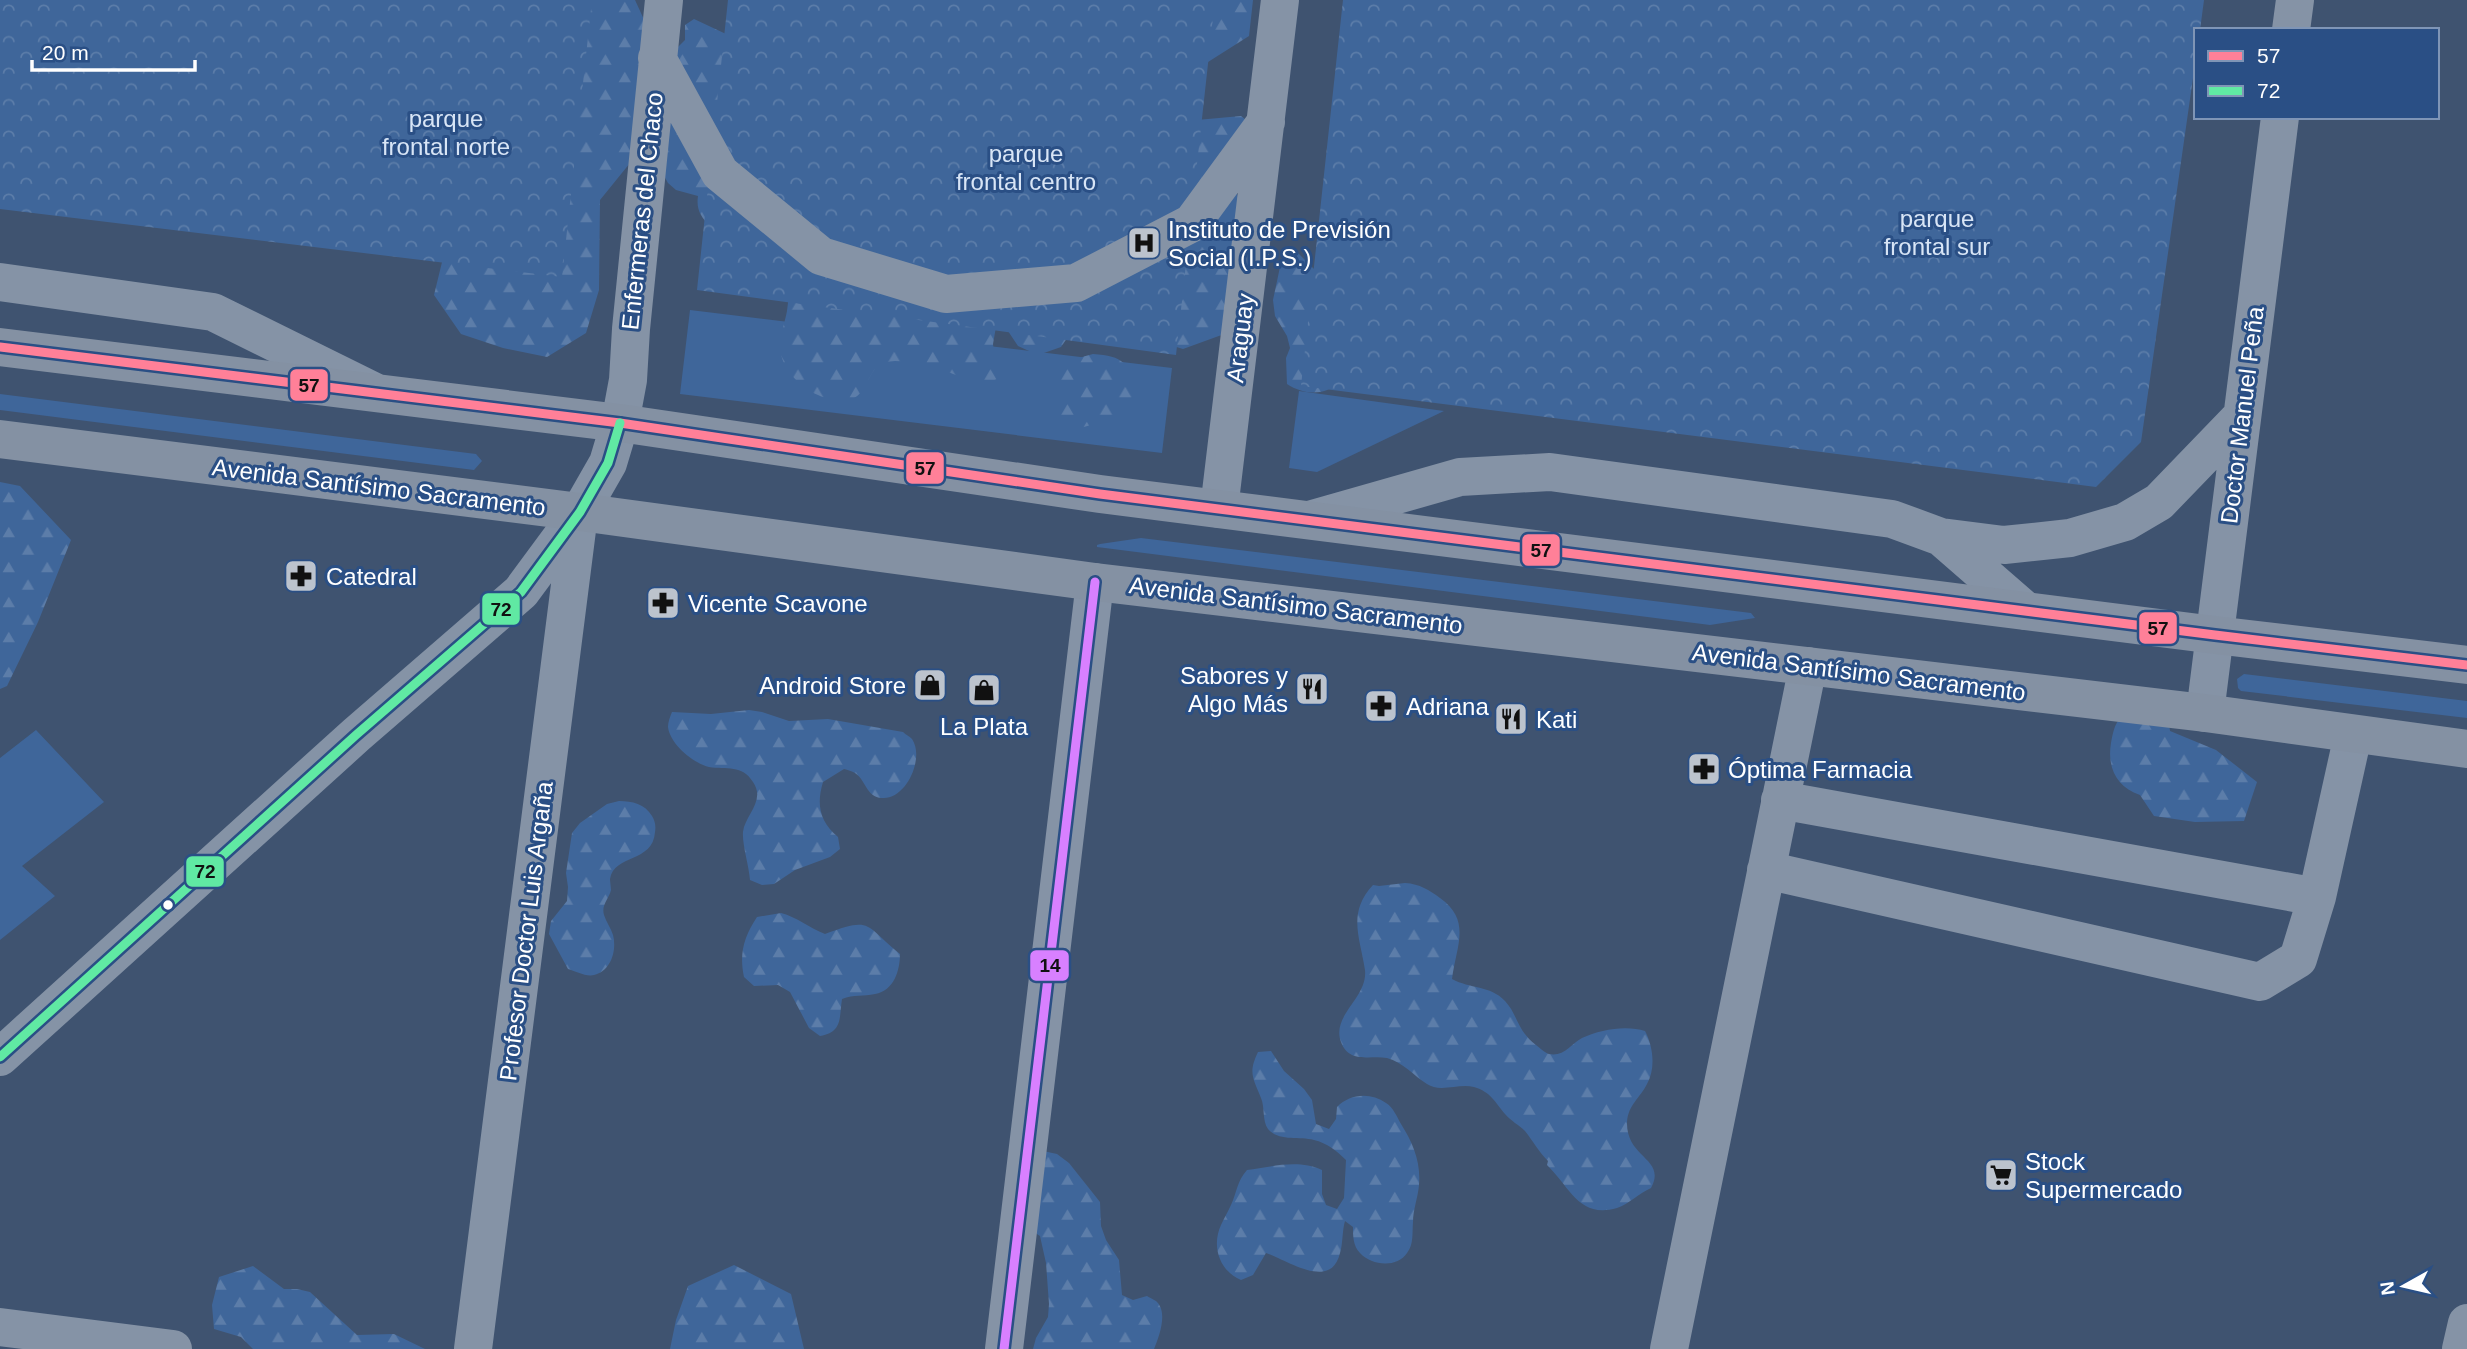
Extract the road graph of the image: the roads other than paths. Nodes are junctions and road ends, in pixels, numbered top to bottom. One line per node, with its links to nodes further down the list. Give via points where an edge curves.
1 (664, 0): 5 (street, Enfermeras del Chaco)
2 (1280, 0): 7 (street, Araguay)
3 (2295, 0): 4 (street)
4 (2291, 28)
5 (657, 58): 7 (street, via 720,173 821,256 946,294 1076,283 1192,223); 12 (street, Enfermeras del Chaco, via 628,380)
6 (2280, 119): 11 (street, Doctor Manuel Peña)
7 (1266, 122): 14 (street, Araguay)
8 (0, 282): 10 (street, via 213,312)
9 (0, 347): 10 (main road)
10 (378, 393): 12 (main road)
11 (2242, 416): 17 (street, via 2160,502 2125,522 2070,538 2017,543); 20 (street, Doctor Manuel Peña)
12 (620, 422): 14 (main road); 15 (street, Enfermeras del Chaco, via 608,463)
13 (0, 439): 15 (main road, Avenida Santísimo Sacramento)
14 (1219, 509): 16 (main road)
15 (580, 512): 18 (main road, Avenida Santísimo Sacramento); 29 (street, Enfermeras del Chaco, via 521,592); 33 (street, Profesor Doctor Luis Argaña)
16 (1309, 520): 17 (street, via 1460,477 1550,472 1892,519); 19 (main road)
17 (1941, 537): 19 (street)
18 (1096, 582): 22 (main road, Avenida Santísimo Sacramento); 34 (street)
19 (2026, 611): 20 (main road)
20 (2215, 635): 21 (main road); 23 (street, Doctor Manuel Peña)
21 (2467, 665)
22 (1808, 666): 23 (main road, Avenida Santísimo Sacramento); 26 (street)
23 (2205, 713): 24 (main road, Avenida Santísimo Sacramento)
24 (2353, 735): 25 (main road, Avenida Santísimo Sacramento); 28 (street)
25 (2467, 749)
26 (1780, 800): 27 (street); 28 (street)
27 (1766, 870): 28 (street, via 2260,982 2298,959); 35 (street)
28 (2317, 897)
29 (0, 1057)
30 (2467, 1323): 36 (street)
31 (0, 1327): 32 (street)
32 (173, 1349)
33 (472, 1349)
34 (1004, 1349)
35 (1669, 1349)
36 (2462, 1349)

